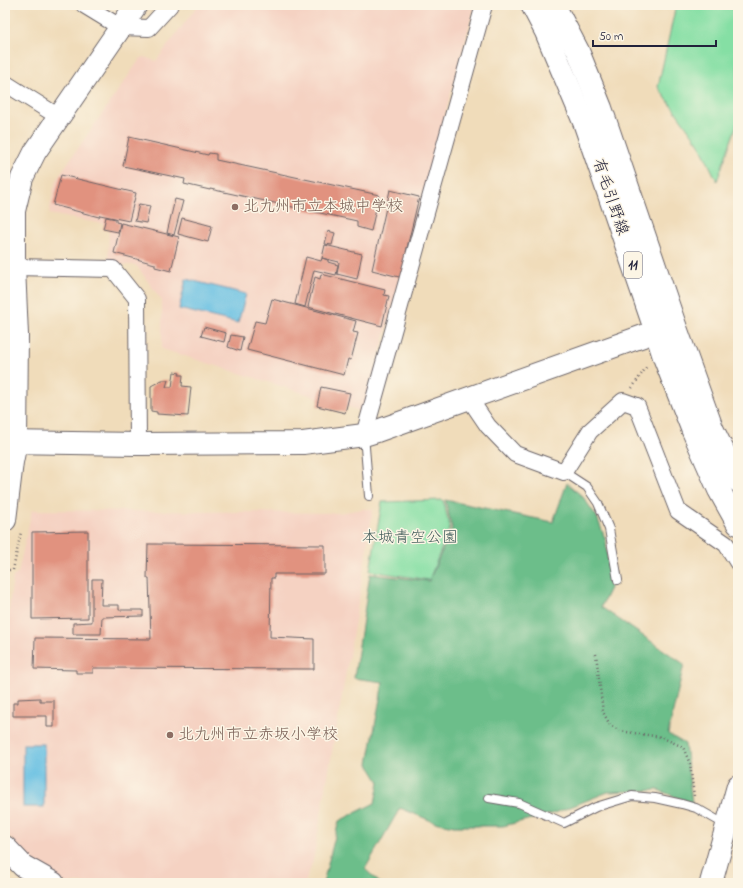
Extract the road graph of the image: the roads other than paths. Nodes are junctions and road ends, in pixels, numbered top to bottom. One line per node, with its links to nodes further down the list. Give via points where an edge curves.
1 (84, 5): 7 (street)
2 (136, 5): 7 (main road)
3 (170, 5): 7 (street, via 149,28)
4 (484, 5): 15 (street)
5 (532, 5): 12 (main road, 有毛引野線 / 11, via 584,122)
6 (554, 5): 12 (main road, 有毛引野線 / 11, via 578,51 601,108)
7 (120, 27): 9 (main road)
8 (5, 83): 9 (street)
9 (59, 117): 10 (main road, via 35,152)
10 (10, 211): 11 (main road)
11 (14, 267): 13 (main road); 17 (street, via 112,269 137,299)
12 (666, 328): 14 (main road); 19 (main road, 有毛引野線 / 11); 21 (main road, 有毛引野線 / 11, via 664,357 719,490)
13 (11, 335): 16 (main road)
14 (469, 398): 15 (main road); 18 (street, via 488,426 515,454)
15 (364, 435): 17 (main road, via 303,443); 20 (lane)
16 (11, 442): 17 (main road); 22 (main road)
17 (138, 444)
18 (564, 472): 23 (street, via 590,431 623,401 637,406 678,511 726,544); 24 (lane, via 587,487 598,503 609,529)
19 (738, 481)
20 (369, 496)
21 (738, 524)
22 (13, 525)
23 (738, 562)
24 (618, 580)
25 (738, 786): 27 (main road)
26 (488, 798): 27 (lane, via 519,803 564,823 596,807 632,796 682,804)
27 (732, 823): 30 (main road)
28 (5, 848): 29 (main road, via 23,866)
29 (53, 883)
30 (711, 883)

